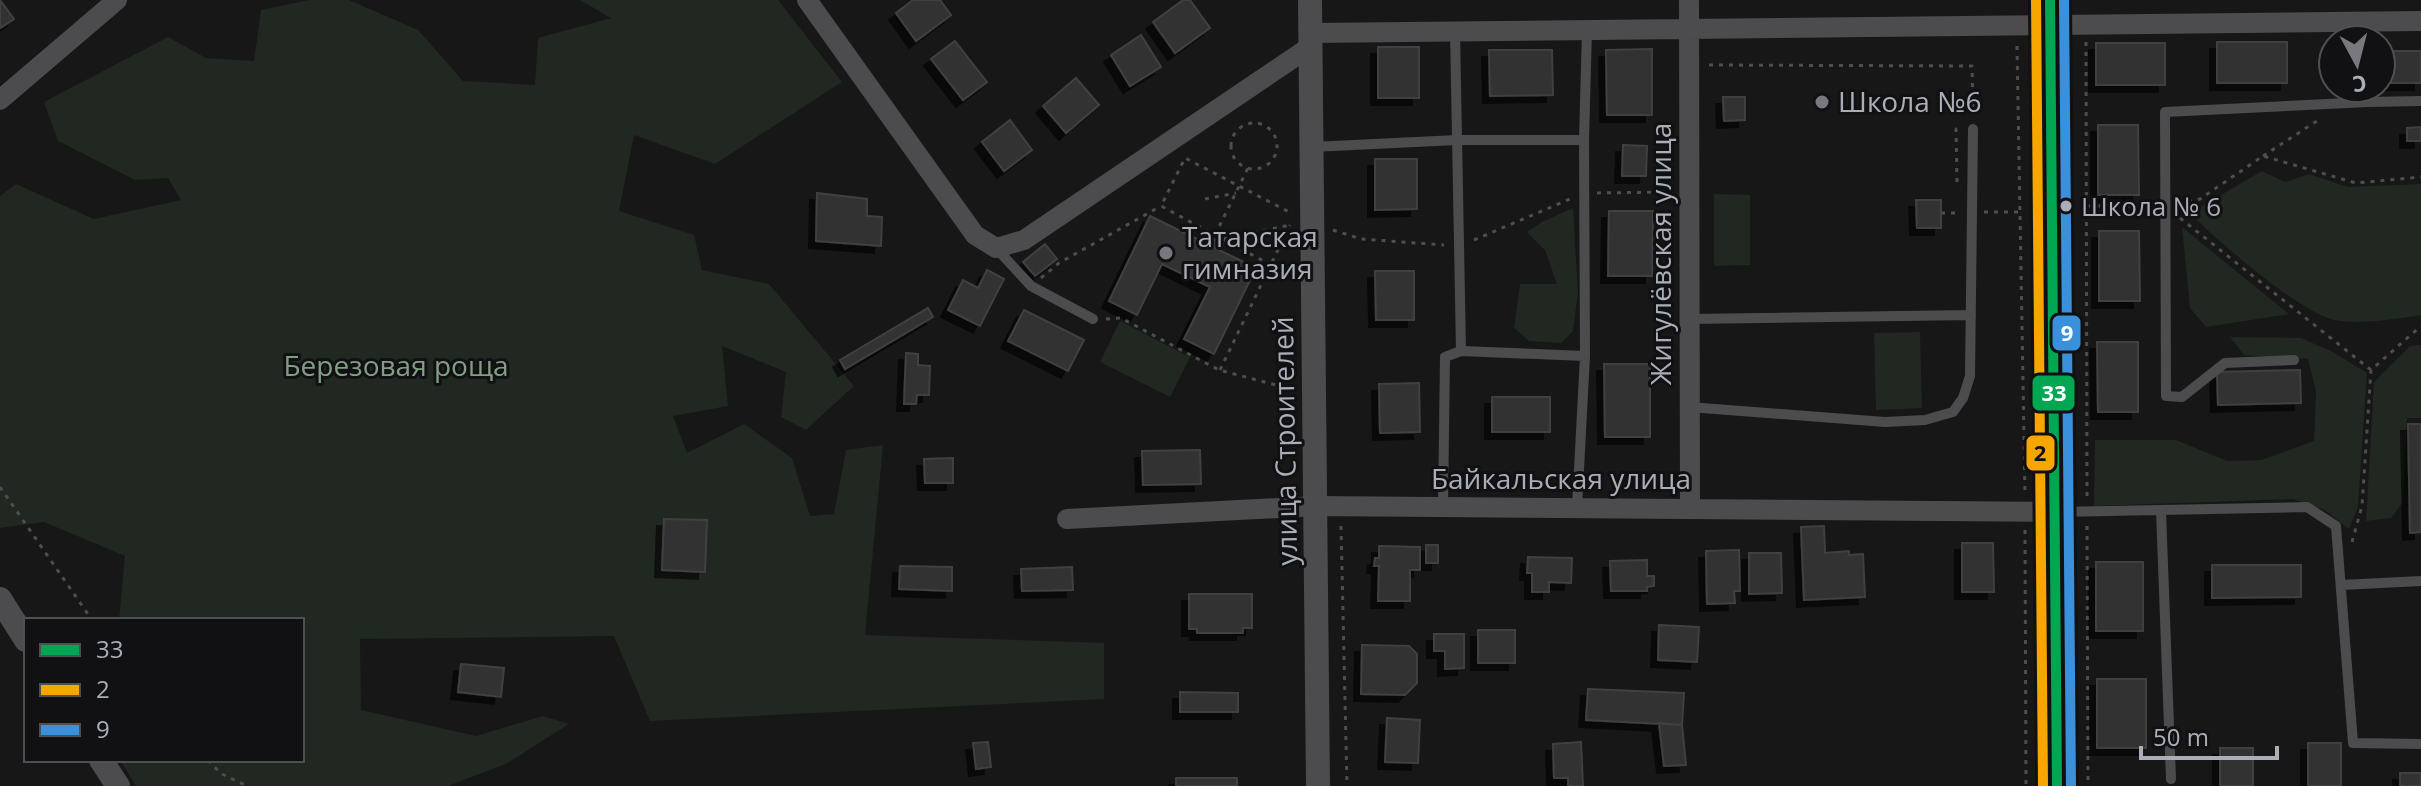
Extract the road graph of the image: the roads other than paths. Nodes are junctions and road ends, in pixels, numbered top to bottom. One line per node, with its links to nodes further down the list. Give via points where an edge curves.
1 (117, 0): 13 (street)
2 (807, 0): 21 (street, via 975,235)
3 (1310, 0): 12 (street, улица Строителей)
4 (1689, 0): 8 (street, Жигулёвская улица)
5 (2050, 12): 8 (street, via 2017,25); 10 (street, via 2086,25); 34 (main road)
6 (2421, 21): 7 (street)
7 (2397, 25)
8 (1689, 29): 9 (street); 24 (street, Жигулёвская улица)
9 (1587, 30): 11 (street); 19 (lane)
10 (2317, 30)
11 (1455, 31): 12 (street); 18 (lane)
12 (1310, 39): 20 (street, улица Строителей); 21 (street, via 1024,240)
13 (0, 100)
14 (2397, 101): 15 (lane)
15 (2421, 101)
16 (2324, 104): 27 (lane, via 2165,112 2166,396 2182,397 2225,363)
17 (1973, 129): 22 (lane)
18 (1457, 140): 19 (lane); 20 (lane); 25 (lane)
19 (1584, 140): 26 (lane)
20 (1312, 147): 29 (street, улица Строителей, via 1299,221 1314,393)
21 (996, 248): 23 (lane, via 1031,286)
22 (1971, 315): 24 (lane); 28 (lane, via 1970,376 1953,412 1885,422)
23 (1093, 319)
24 (1689, 319): 28 (street, Жигулёвская улица)
25 (1461, 351): 26 (lane); 30 (lane, via 1445,357)
26 (1585, 356): 31 (lane)
27 (2294, 360)
28 (1689, 407): 32 (street, Жигулёвская улица)
29 (1316, 506): 30 (street, Байкальская улица); 35 (street, Байкальская улица); 44 (street, улица Строителей)
30 (1443, 506): 31 (street, Байкальская улица)
31 (1577, 507): 32 (street, Байкальская улица)
32 (1690, 507): 34 (street, Байкальская улица)
33 (2161, 511): 34 (lane); 37 (lane, via 2307,507 2336,526); 42 (lane)
34 (2054, 512): 45 (main road)
35 (1067, 519)
36 (2421, 581): 37 (lane)
37 (2341, 585): 40 (lane, via 2353,743)
38 (0, 599): 39 (street)
39 (24, 637)
40 (2421, 744)
41 (102, 762): 43 (street)
42 (2171, 779)
43 (118, 786)
44 (1318, 786)
45 (2057, 786)

